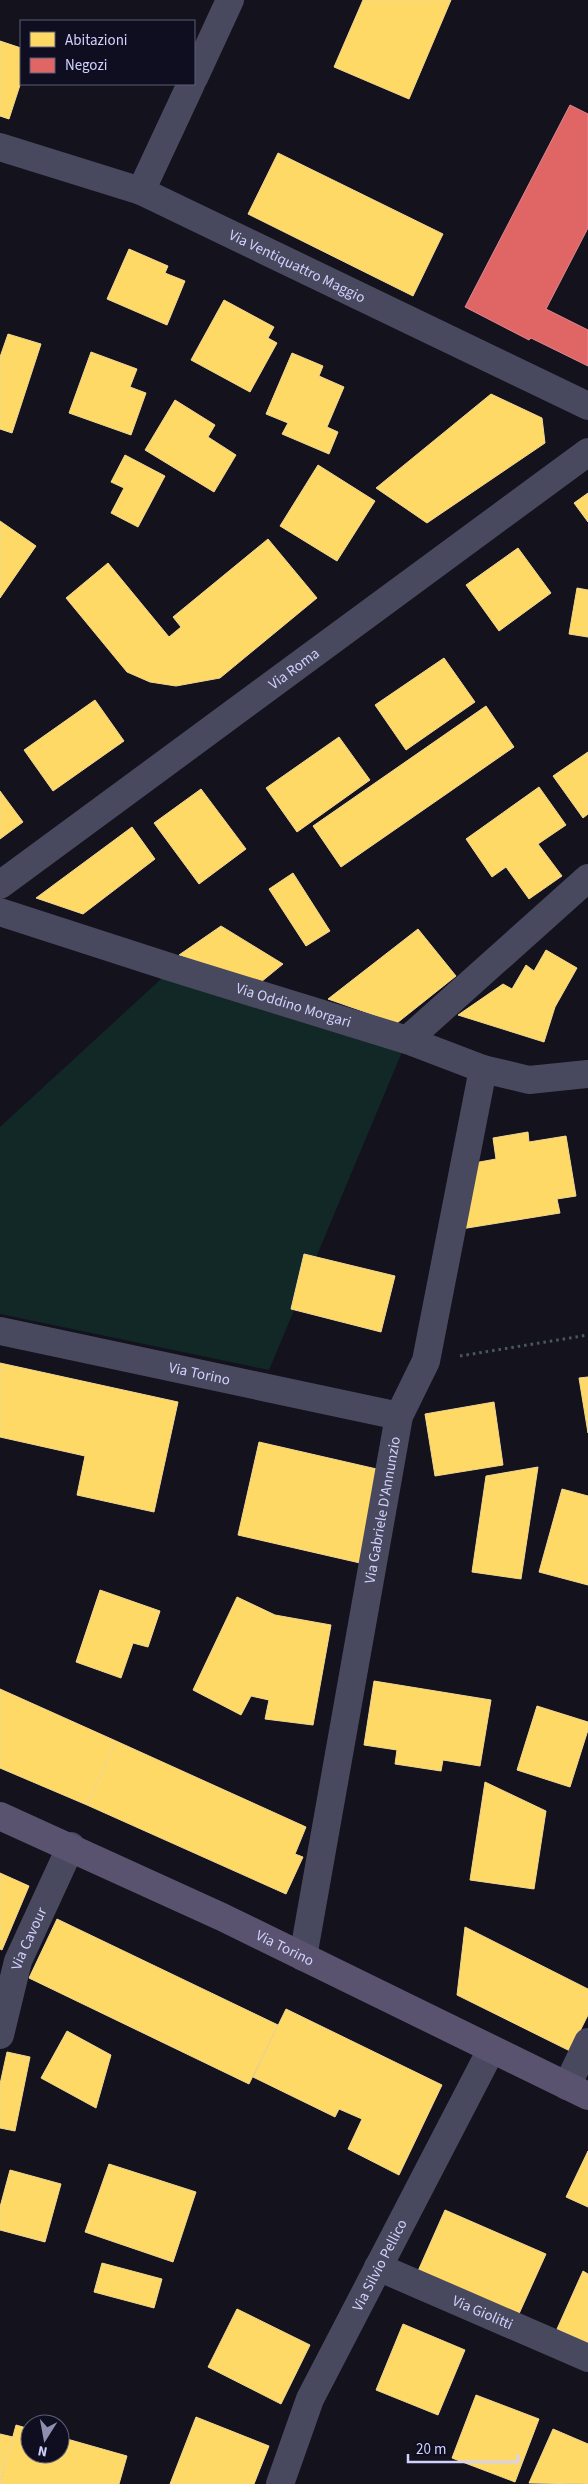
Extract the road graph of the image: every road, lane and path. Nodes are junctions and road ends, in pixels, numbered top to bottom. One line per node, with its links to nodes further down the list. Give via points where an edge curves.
1 (230, 0): 2 (street)
2 (195, 76)
3 (191, 85): 5 (street)
4 (0, 147): 5 (street, Via Ventiquattro Maggio)
5 (141, 191): 6 (street, Via Ventiquattro Maggio)
6 (588, 406)
7 (588, 452): 9 (street, Via Roma)
8 (588, 878): 11 (street)
9 (0, 885)
10 (0, 912): 11 (street, Via Oddino Morgari)
11 (407, 1040): 12 (street, Via Oddino Morgari)
12 (483, 1069): 13 (street, Via Oddino Morgari, via 529,1080); 16 (street, Via Gabriele D'Annunzio)
13 (588, 1074)
14 (0, 1331): 17 (street, Via Torino)
15 (588, 1335): 16 (path)
16 (426, 1361): 17 (street, Via Gabriele D'Annunzio)
17 (399, 1416): 20 (street, Via Gabriele D'Annunzio)
18 (0, 1816): 19 (main road, Via Torino)
19 (71, 1846): 20 (main road, Via Torino); 21 (street, Via Cavour, via 18,1961)
20 (303, 1957): 23 (main road, Via Torino)
21 (0, 2035)
22 (588, 2042): 24 (street, Via Torino)
23 (491, 2050): 24 (main road, Via Torino); 25 (street, Via Silvio Pellico)
24 (578, 2091)
25 (378, 2267): 26 (street, Via Giolitti); 27 (street, Via Silvio Pellico, via 310,2399)
26 (588, 2358)
27 (280, 2484)

